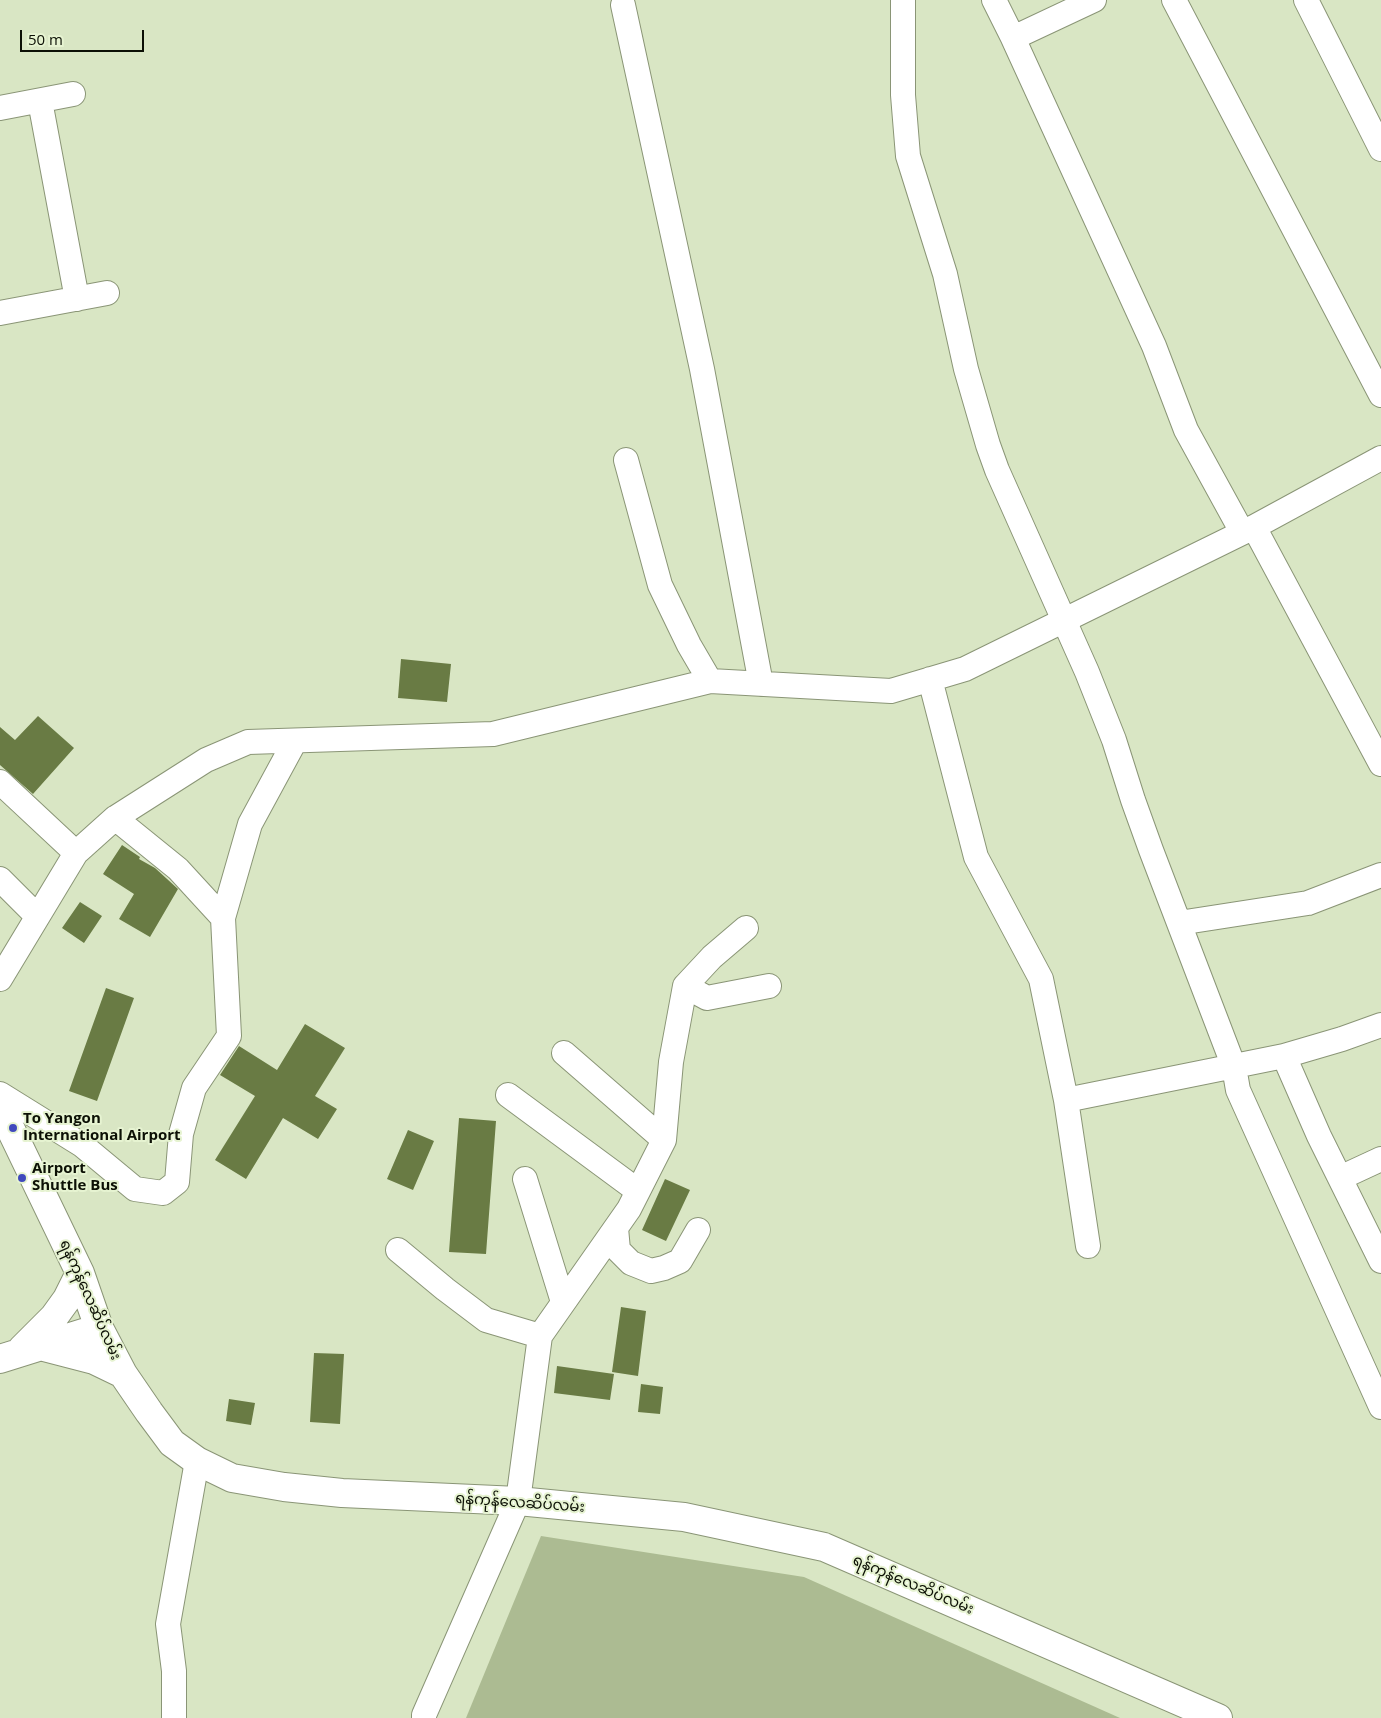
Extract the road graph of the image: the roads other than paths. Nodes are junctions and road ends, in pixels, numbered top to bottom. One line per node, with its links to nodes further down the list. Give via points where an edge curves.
1 (904, 0): 19 (street, via 903,95 908,156 945,274 966,370 991,453)
2 (994, 0): 7 (street)
3 (1094, 0): 7 (street)
4 (1174, 0): 15 (street)
5 (1306, 0): 11 (street)
6 (623, 5): 22 (street, via 702,369)
7 (1013, 38): 18 (street, via 1154,346 1186,430)
8 (73, 94): 9 (street)
9 (40, 101): 10 (street); 13 (street)
10 (0, 108)
11 (1381, 149)
12 (107, 293): 13 (street)
13 (77, 299): 14 (street)
14 (0, 313)
15 (1381, 395)
16 (1381, 458): 18 (street)
17 (626, 460): 21 (street, via 660,586 688,646)
18 (1248, 530): 19 (street); 24 (street)
19 (1063, 621): 20 (street, via 964,668); 32 (street, via 1114,740)
20 (930, 679): 22 (street, via 891,692); 43 (street, via 976,857 1041,979)
21 (710, 681): 22 (street); 23 (street, via 493,734)
22 (761, 684)
23 (295, 742): 26 (street, via 248,742 240,745 206,760); 31 (street, via 250,824)
24 (1381, 764)
25 (0, 782): 27 (street)
26 (114, 818): 27 (street); 31 (street, via 178,869)
27 (76, 853): 30 (street)
28 (1381, 875): 32 (street, via 1308,903)
29 (0, 879): 30 (street)
30 (37, 916): 34 (street)
31 (223, 918): 41 (street, via 229,1036 194,1088 181,1134 177,1182 162,1193 135,1189 82,1146)
32 (1179, 923): 40 (street)
33 (746, 928): 35 (street)
34 (0, 979)
35 (685, 986): 36 (street, via 707,998); 45 (street, via 671,1062)
36 (769, 986)
37 (1381, 1025): 39 (street)
38 (564, 1053): 45 (street)
39 (1284, 1056): 40 (street); 47 (street)
40 (1234, 1067): 43 (street); 61 (street, via 1238,1090)
41 (0, 1094)
42 (508, 1095): 49 (street)
43 (1066, 1100): 52 (street)
44 (0, 1107): 55 (main road, ရန်ကုန်လေဆိပ်လမ်း)
45 (664, 1140): 49 (street)
46 (1381, 1159): 47 (street)
47 (1340, 1178): 54 (street)
48 (525, 1179): 56 (street)
49 (638, 1191): 50 (street)
50 (616, 1228): 51 (street, via 618,1250 631,1262 650,1271 680,1261); 56 (street)
51 (698, 1230)
52 (1088, 1246)
53 (398, 1250): 58 (street, via 486,1320)
54 (1381, 1261)
55 (80, 1274): 57 (main road, ရန်ကုန်လေဆိပ်လမ်း); 59 (main road, via 54,1317)
56 (563, 1302): 58 (street)
57 (100, 1328): 59 (main road); 60 (main road, ရန်ကုန်လေဆိပ်လမ်း)
58 (540, 1336): 63 (street)
59 (19, 1352): 60 (main road, via 94,1360)
60 (124, 1374): 62 (main road, ရန်ကုန်လေဆိပ်လမ်း, via 172,1443)
61 (1381, 1407)
62 (197, 1462): 63 (main road, ရန်ကုန်လေဆိပ်လမ်း, via 232,1478 284,1487); 64 (street, via 168,1624 174,1671)
63 (522, 1502): 65 (street); 66 (street); 67 (main road, ရန်ကုန်လေဆိပ်လမ်း, via 684,1517 824,1547)
64 (174, 1718)
65 (424, 1718)
66 (436, 1718)
67 (1218, 1718)

